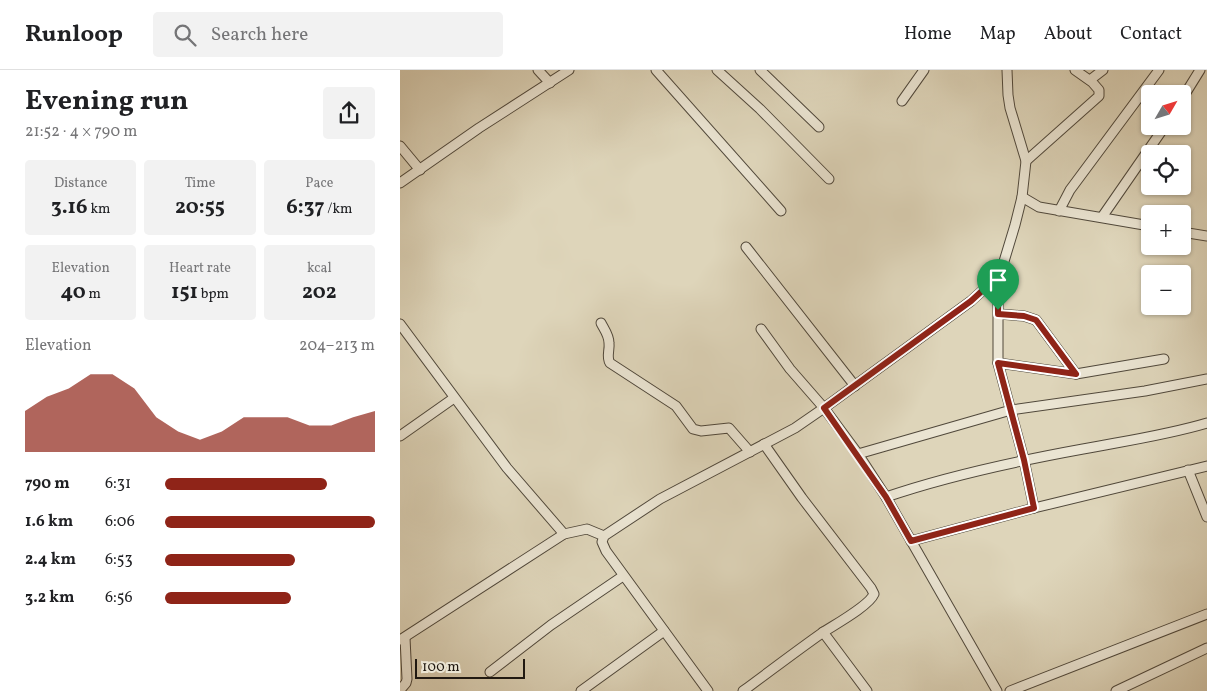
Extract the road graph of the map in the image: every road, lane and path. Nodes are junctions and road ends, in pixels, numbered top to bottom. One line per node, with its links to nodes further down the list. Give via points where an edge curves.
1 (538, 70): 13 (street)
2 (569, 70): 13 (street)
3 (656, 70): 24 (street)
4 (717, 70): 21 (street)
5 (760, 70): 16 (street)
6 (924, 70): 15 (street)
7 (1075, 70): 12 (street)
8 (1103, 70): 12 (street)
9 (1159, 70): 25 (street, via 1070,190)
10 (1200, 70): 14 (street)
11 (1006, 71): 19 (street, via 1010,108)
12 (1090, 80): 19 (street, via 1099,90 1099,96)
13 (550, 83): 20 (street)
14 (1191, 85)
15 (902, 100)
16 (819, 126)
17 (1159, 135): 26 (street)
18 (400, 146): 20 (street)
19 (1026, 161): 23 (street)
20 (420, 170): 22 (street)
21 (829, 179)
22 (400, 183)
23 (1022, 197): 25 (street, via 1039,207); 31 (street, via 1002,268)
24 (780, 211)
25 (1059, 211): 26 (street)
26 (1102, 217): 27 (street)
27 (1141, 224)
28 (1191, 233): 29 (street)
29 (1207, 236)
30 (746, 247): 41 (street)
31 (994, 280): 32 (street); 41 (street, via 971,301)
32 (998, 314): 38 (street); 39 (street, via 1036,320)
33 (601, 323): 48 (street, via 608,335 610,363 676,406 693,429 730,428)
34 (400, 324): 36 (street)
35 (761, 329): 43 (street)
36 (404, 337): 42 (street)
37 (1164, 359): 39 (street)
38 (998, 363): 39 (street); 44 (street)
39 (1076, 374)
40 (1207, 379): 44 (street)
41 (855, 386): 43 (street)
42 (454, 398): 46 (street); 56 (street, via 507,468)
43 (824, 408): 47 (street); 49 (street)
44 (1011, 410): 49 (street); 50 (street)
45 (1207, 423): 50 (street)
46 (400, 436)
47 (764, 444): 48 (street); 62 (street, via 874,594 866,604)
48 (750, 452): 57 (street, via 660,499)
49 (858, 454): 53 (street)
50 (1024, 460): 53 (street); 54 (street)
51 (1207, 466): 52 (street)
52 (1188, 470): 54 (street); 55 (street)
53 (886, 497): 58 (street)
54 (1034, 508): 58 (street)
55 (1207, 517)
56 (564, 534): 57 (street, via 587,529); 63 (street)
57 (604, 536): 59 (street, via 602,542 606,551)
58 (911, 541): 71 (street)
59 (623, 576): 61 (street); 65 (street)
60 (1207, 614): 72 (street)
61 (664, 631): 67 (street); 68 (street)
62 (823, 632): 69 (street); 70 (street)
63 (402, 639): 66 (street, via 408,679)
64 (1207, 648): 73 (street)
65 (490, 672)
66 (400, 690)
67 (704, 690)
68 (581, 691)
69 (743, 691)
70 (867, 691)
71 (997, 691)
72 (1010, 691)
73 (1116, 691)

